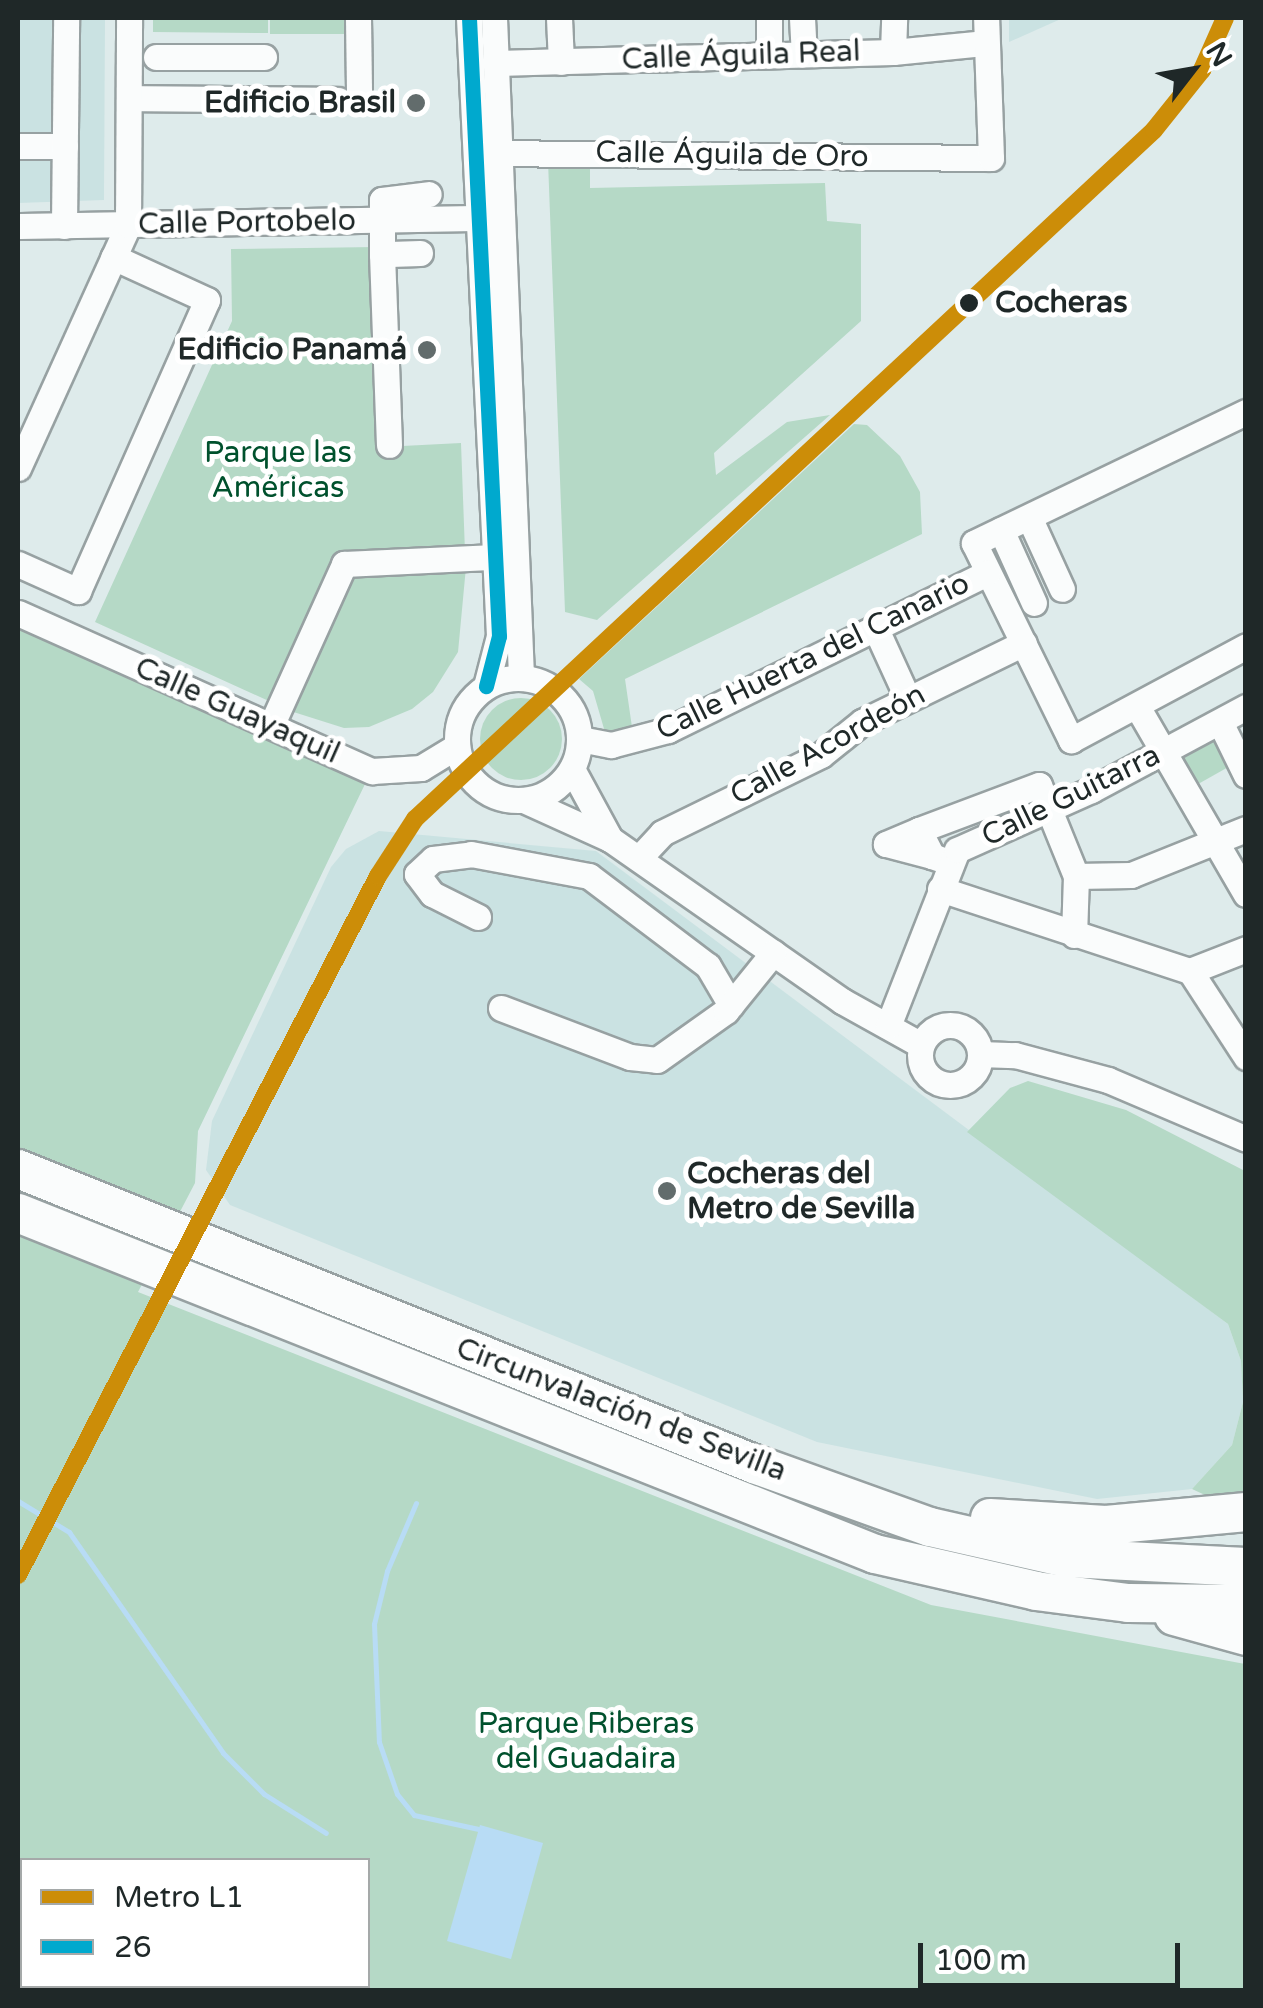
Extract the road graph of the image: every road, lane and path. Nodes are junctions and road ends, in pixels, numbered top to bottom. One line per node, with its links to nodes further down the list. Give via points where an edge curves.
1 (66, 18): 22 (street)
2 (129, 18): 19 (street)
3 (358, 18): 20 (street, via 349,96)
4 (468, 18): 24 (street)
5 (494, 18): 18 (street)
6 (559, 18): 17 (street)
7 (769, 18): 11 (street)
8 (802, 18): 13 (street)
9 (894, 18): 12 (street)
10 (985, 30): 12 (street, Calle Águila Real); 23 (street, Calle Águila de Oro, via 991,158)
11 (769, 52): 13 (street, Calle Águila Real); 17 (street, Calle Águila Real)
12 (893, 52): 13 (street, Calle Águila Real)
13 (804, 54)
14 (156, 57): 15 (street)
15 (211, 57): 16 (street); 20 (street)
16 (264, 57)
17 (560, 62): 18 (street, Calle Águila Real)
18 (497, 63): 23 (street)
19 (128, 98): 20 (street); 30 (street)
20 (212, 98)
21 (18, 146): 22 (street)
22 (65, 146): 29 (street)
23 (501, 153): 24 (street, Calle Águila de Oro); 50 (street)
24 (474, 154): 26 (street)
25 (429, 194): 27 (street, via 385,196)
26 (476, 218): 27 (street, Calle Portobelo); 39 (street)
27 (380, 220): 30 (street, Calle Portobelo); 32 (street)
28 (18, 226): 29 (street, Calle Portobelo)
29 (64, 226): 30 (street, Calle Portobelo)
30 (120, 244): 33 (street); 36 (street); 40 (street, via 208,300 78,591)
31 (420, 252): 32 (street)
32 (382, 254): 35 (street)
33 (187, 281)
34 (1246, 412): 37 (street)
35 (389, 444)
36 (18, 468)
37 (1029, 517): 38 (street); 44 (street)
38 (1001, 530): 41 (street, via 974,543); 45 (street)
39 (495, 557): 51 (street, via 499,636); 56 (street, via 344,564)
40 (18, 564)
41 (987, 573): 47 (street, Calle Huerta del Canario); 48 (street)
42 (18, 574): 43 (street)
43 (48, 588)
44 (1062, 590)
45 (1034, 603)
46 (18, 614): 56 (street, Calle Guayaquil)
47 (875, 628): 52 (street); 57 (street, Calle Huerta del Canario, via 668,730 611,746)
48 (1024, 643): 52 (street, Calle Acordeón); 54 (street, via 1070,740)
49 (1246, 646): 54 (street)
50 (521, 677): 51 (street); 57 (street, via 540,681 569,704)
51 (486, 686): 58 (street, via 462,712)
52 (908, 699): 68 (street, Calle Acordeón, via 850,730 821,755 662,834)
53 (1246, 707): 55 (street, Calle Guitarra)
54 (1138, 708): 59 (street)
55 (1220, 722): 59 (street, Calle Guitarra); 61 (street)
56 (271, 726): 58 (street, Calle Guayaquil, via 392,774 421,768)
57 (580, 739): 60 (street)
58 (457, 746): 62 (street, via 472,780 487,792)
59 (1163, 752): 63 (street, Calle Guitarra); 67 (street)
60 (572, 769): 62 (street, via 544,796); 66 (street)
61 (1244, 772)
62 (524, 800): 66 (street)
63 (1051, 810): 65 (street, via 1040,785); 69 (street, Calle Guitarra); 70 (street)
64 (1246, 829): 67 (street)
65 (918, 830): 69 (street); 69 (street, via 886,844)
66 (610, 839): 68 (street)
67 (1215, 842): 70 (street, via 1131,876); 72 (street)
68 (639, 858): 76 (street)
69 (941, 859): 71 (street, Calle Guitarra)
70 (1076, 876): 74 (street)
71 (940, 889): 74 (street); 80 (street, Calle Guitarra)
72 (1246, 894)
73 (478, 917): 78 (street, via 432,894 417,874 433,859 471,854 589,876 708,966)
74 (1074, 934): 77 (street)
75 (1246, 949): 77 (street)
76 (773, 953): 78 (street); 80 (street)
77 (1190, 971): 83 (street)
78 (732, 1005): 79 (street, via 657,1060 630,1057)
79 (501, 1008)
80 (888, 1026): 81 (street)
81 (921, 1044): 82 (street, via 934,1029 953,1024 970,1033); 82 (street, via 926,1074 943,1084 971,1077)
82 (980, 1054): 84 (street, via 1016,1055 1108,1080)
83 (1246, 1057)
84 (1244, 1135)
85 (18, 1170): 87 (highway, Circunvalación de Sevilla)
86 (18, 1213): 90 (highway, Circunvalación de Sevilla, via 876,1554 1036,1591)
87 (754, 1464): 88 (highway, via 1015,1524 1185,1522); 89 (highway, Circunvalación de Sevilla, via 930,1527 1068,1558)
88 (1246, 1512)
89 (1246, 1567)
90 (1128, 1603): 91 (highway, Circunvalación de Sevilla); 92 (highway)
91 (1246, 1604)
92 (1246, 1636)

